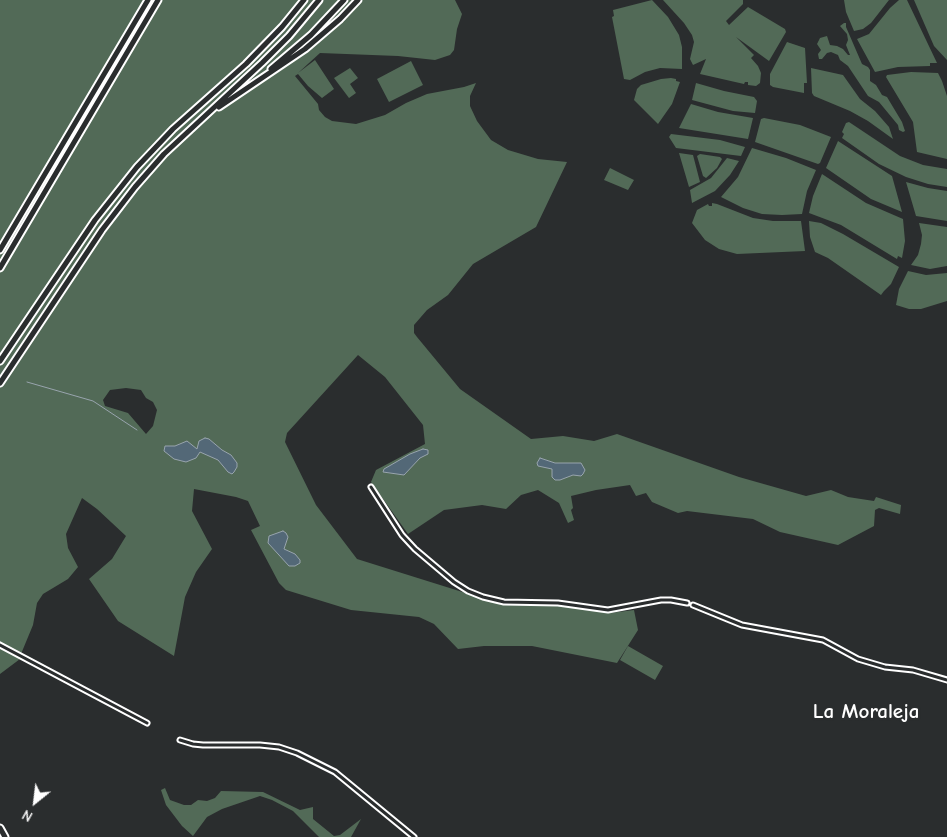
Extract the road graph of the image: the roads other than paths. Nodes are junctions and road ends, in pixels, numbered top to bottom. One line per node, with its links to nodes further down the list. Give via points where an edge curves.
1 (148, 0): 11 (highway)
2 (158, 0): 9 (highway)
3 (163, 0): 9 (highway)
4 (304, 0): 13 (highway, via 246,64 136,167 95,220)
5 (319, 0): 10 (highway, via 262,63)
6 (344, 0): 8 (highway, via 311,35)
7 (358, 0): 8 (highway, via 324,34)
8 (251, 85): 10 (highway)
9 (99, 100): 12 (highway)
10 (189, 130): 14 (highway, via 118,208)
11 (0, 250)
12 (0, 268)
13 (0, 361)
14 (0, 384)
15 (371, 487): 16 (street, via 415,549 454,582 483,597 504,602 558,603 608,610 661,600)
16 (687, 603)
17 (693, 605): 19 (street, via 742,624 823,640 858,659 885,667 913,670)
18 (0, 645): 20 (street)
19 (947, 680)
20 (147, 723)
21 (180, 740): 24 (street, via 202,746 260,745 297,752 335,772)
22 (0, 828): 23 (highway)
23 (5, 837)
24 (414, 837)

